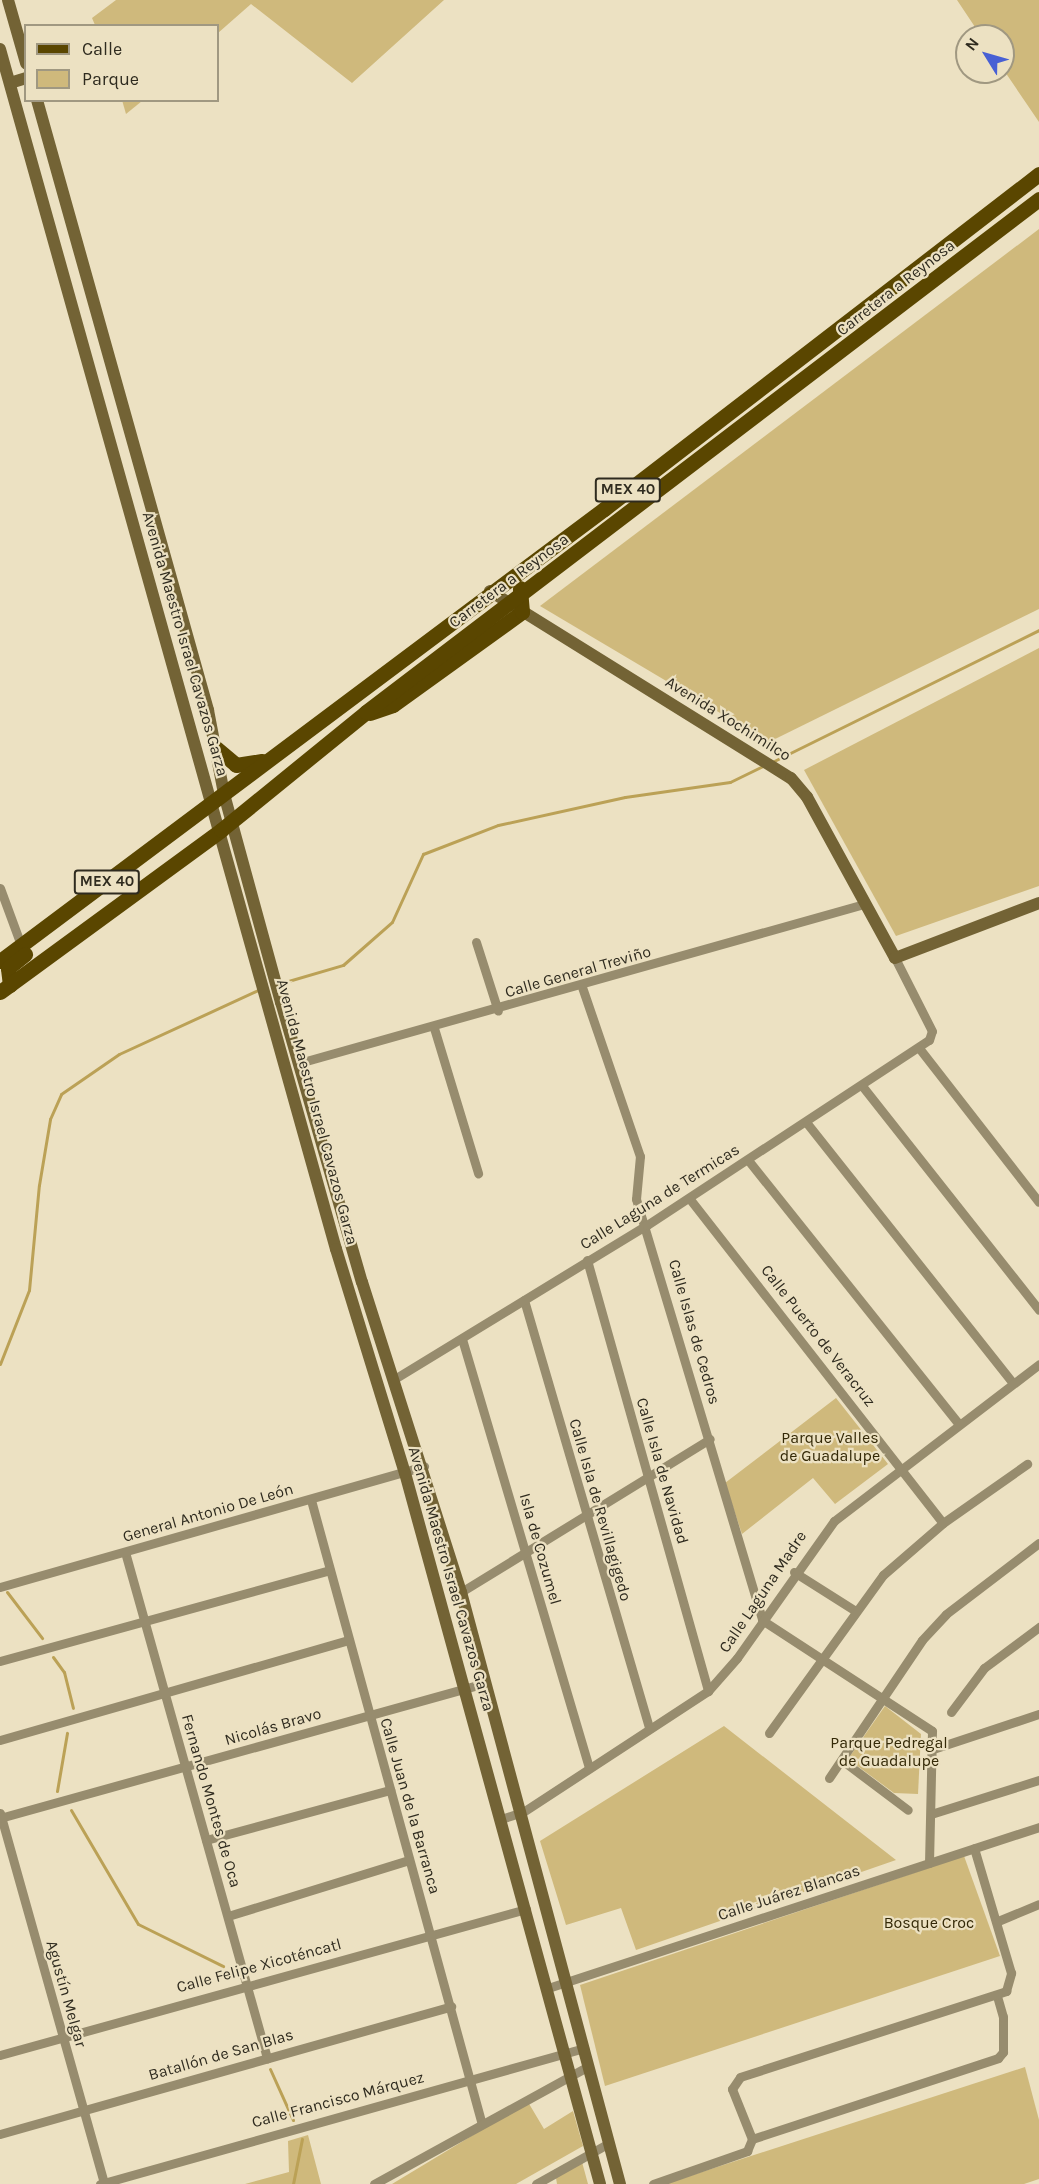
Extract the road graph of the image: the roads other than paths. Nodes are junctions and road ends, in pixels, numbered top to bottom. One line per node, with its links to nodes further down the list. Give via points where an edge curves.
1 (8, 0): 3 (main road)
2 (0, 49): 5 (main road, Avenida Maestro Israel Cavazos Garza)
3 (24, 56)
4 (24, 79): 5 (main road)
5 (10, 83): 8 (main road, Avenida Maestro Israel Cavazos Garza)
6 (38, 102): 7 (main road, Avenida Maestro Israel Cavazos Garza)
7 (46, 132): 8 (main road); 16 (main road, Avenida Maestro Israel Cavazos Garza)
8 (25, 138): 18 (main road, Avenida Maestro Israel Cavazos Garza)
9 (1039, 174): 11 (main road, Carretera a Reynosa / MEX 40)
10 (1039, 199): 13 (main road, Carretera a Reynosa / MEX 40)
11 (604, 509): 12 (main road, Carretera a Reynosa / MEX 40); 13 (main road, via 596,525 526,581)
12 (490, 591): 13 (main road); 17 (main road, Carretera a Reynosa / MEX 40)
13 (513, 600): 14 (main road); 15 (main road, Carretera a Reynosa / MEX 40)
14 (522, 612): 15 (main road, via 385,710); 22 (main road, Avenida Xochimilco, via 791,778 807,797)
15 (366, 712): 19 (main road, Carretera a Reynosa / MEX 40)
16 (216, 748): 17 (main road, via 236,765); 18 (main road, Avenida Maestro Israel Cavazos Garza)
17 (267, 759): 18 (main road, Carretera a Reynosa / MEX 40)
18 (219, 798): 19 (main road, Avenida Maestro Israel Cavazos Garza); 20 (main road, Carretera a Reynosa / MEX 40)
19 (227, 826): 29 (main road, Carretera a Reynosa / MEX 40); 30 (main road, Avenida Maestro Israel Cavazos Garza)
20 (166, 838): 25 (main road, Carretera a Reynosa / MEX 40); 29 (main road, via 148,859 12,964 6,973)
21 (0, 888): 25 (street)
22 (864, 904): 26 (main road, Avenida Xochimilco); 28 (street, Calle General Treviño)
23 (1037, 906): 26 (main road)
24 (476, 942): 31 (street)
25 (21, 945): 27 (main road, Carretera a Reynosa / MEX 40)
26 (895, 958): 33 (street, Avenida Xochimilco)
27 (0, 961)
28 (582, 987): 31 (street, Calle General Treviño); 42 (street, Calle Islas de Cedros, via 640,1156 635,1192)
29 (5, 988)
30 (276, 1002): 35 (main road, Avenida Maestro Israel Cavazos Garza); 55 (main road, Avenida Maestro Israel Cavazos Garza, via 336,1249)
31 (498, 1011): 32 (street, Calle General Treviño)
32 (434, 1028): 35 (street, Calle General Treviño); 39 (street)
33 (933, 1034): 34 (street, Calle Laguna de Termicas)
34 (919, 1048): 36 (street, Calle Laguna de Termicas); 41 (street)
35 (299, 1063): 48 (main road, Avenida Maestro Israel Cavazos Garza, via 362,1282)
36 (863, 1087): 37 (street, Calle Laguna de Termicas); 45 (street)
37 (806, 1122): 38 (street, Calle Laguna de Termicas); 49 (street)
38 (748, 1160): 40 (street, Calle Laguna de Termicas); 50 (street)
39 (478, 1173)
40 (689, 1198): 42 (street, Calle Laguna de Termicas); 54 (street, Calle Puerto de Veracruz)
41 (1039, 1202)
42 (646, 1225): 43 (street, Calle Laguna de Termicas); 51 (street, Calle Islas de Cedros)
43 (587, 1260): 44 (street, Calle Laguna de Termicas); 56 (street, Calle Isla de Navidad)
44 (524, 1300): 46 (street, Calle Laguna de Termicas); 58 (street, Calle Isla de Revillagigedo)
45 (1039, 1310)
46 (462, 1339): 48 (street, Calle Laguna de Termicas); 61 (street, Isla de Cozumel)
47 (1039, 1364): 49 (street, Calle Laguna Madre)
48 (396, 1378): 53 (main road, Avenida Maestro Israel Cavazos Garza)
49 (1013, 1383): 50 (street, Calle Laguna Madre)
50 (959, 1424): 54 (street, Calle Laguna Madre)
51 (710, 1439): 56 (street); 68 (street, Calle Islas de Cedros)
52 (1027, 1464): 59 (street)
53 (424, 1466): 55 (street, General Antonio De León); 66 (main road, Avenida Maestro Israel Cavazos Garza)
54 (903, 1468): 59 (street, Calle Puerto de Veracruz); 64 (street, Calle Laguna Madre, via 834,1521)
55 (405, 1473): 57 (street, General Antonio De León); 75 (main road, Avenida Maestro Israel Cavazos Garza)
56 (648, 1478): 58 (street); 76 (street, Calle Isla de Navidad)
57 (311, 1500): 62 (street, General Antonio De León); 63 (street, Calle Juan de la Barranca)
58 (585, 1515): 61 (street); 82 (street, Calle Isla de Revillagigedo)
59 (943, 1523): 67 (street, via 883,1575)
60 (1039, 1543): 78 (street, via 946,1614)
61 (526, 1551): 66 (street); 88 (street, Isla de Cozumel)
62 (125, 1552): 65 (street, General Antonio De León); 69 (street, Fernando Montes de Oca)
63 (330, 1570): 69 (street); 71 (street, Calle Juan de la Barranca)
64 (794, 1572): 67 (street); 68 (street, Calle Laguna Madre)
65 (0, 1587)
66 (461, 1592): 74 (main road, Avenida Maestro Israel Cavazos Garza)
67 (854, 1610): 72 (street)
68 (762, 1620): 72 (street); 76 (street, Calle Laguna Madre)
69 (145, 1621): 73 (street); 77 (street, Fernando Montes de Oca)
70 (1039, 1627): 79 (street, via 984,1668)
71 (349, 1640): 77 (street); 81 (street, Calle Juan de la Barranca)
72 (824, 1656): 78 (street); 83 (street)
73 (0, 1661)
74 (485, 1683): 75 (street, Nicolás Bravo); 93 (main road, Avenida Maestro Israel Cavazos Garza)
75 (466, 1690): 81 (street, Nicolás Bravo); 96 (main road, Avenida Maestro Israel Cavazos Garza)
76 (708, 1691): 82 (street, Calle Laguna Madre)
77 (165, 1693): 84 (street); 87 (street, Fernando Montes de Oca)
78 (885, 1696): 85 (street, via 929,1726); 86 (street)
79 (951, 1712)
80 (1039, 1714): 85 (street)
81 (369, 1716): 87 (street, Nicolás Bravo); 91 (street, Calle Juan de la Barranca)
82 (649, 1728): 88 (street, Calle Laguna Madre)
83 (768, 1733)
84 (0, 1740)
85 (933, 1749): 94 (street)
86 (843, 1761): 89 (street); 92 (street)
87 (185, 1768): 95 (street, Nicolás Bravo); 98 (street, Fernando Montes de Oca)
88 (589, 1768): 93 (street, Calle Laguna Madre)
89 (829, 1778)
90 (1039, 1780): 94 (street)
91 (390, 1790): 98 (street); 100 (street, Calle Juan de la Barranca)
92 (908, 1810)
93 (523, 1812): 96 (street, Calle Laguna Madre); 107 (main road, Avenida Maestro Israel Cavazos Garza)
94 (931, 1814): 101 (street)
95 (0, 1816): 112 (street, Agustín Melgar)
96 (501, 1819): 103 (main road, Avenida Maestro Israel Cavazos Garza)
97 (1039, 1827): 99 (street, Calle Juárez Blancas)
98 (206, 1840): 104 (street, Fernando Montes de Oca)
99 (974, 1848): 101 (street, Calle Juárez Blancas); 105 (street)
100 (409, 1860): 104 (street); 106 (street, Calle Juan de la Barranca)
101 (929, 1863): 107 (street, Calle Juárez Blancas)
102 (1039, 1904): 105 (street)
103 (526, 1909): 106 (street, Calle Felipe Xicoténcatl); 109 (main road, Avenida Maestro Israel Cavazos Garza)
104 (228, 1916): 108 (street, Fernando Montes de Oca)
105 (998, 1921): 110 (street, via 1012,1980)
106 (432, 1935): 108 (street, Calle Felipe Xicoténcatl); 111 (street, Calle Juan de la Barranca)
107 (566, 1982): 109 (street, Calle Juárez Blancas); 113 (main road, Avenida Maestro Israel Cavazos Garza)
108 (246, 1985): 112 (street, Calle Felipe Xicoténcatl); 116 (street, Fernando Montes de Oca)
109 (548, 1988): 114 (main road, Avenida Maestro Israel Cavazos Garza)
110 (998, 1996): 123 (street, via 1003,2016 1003,2052 998,2058); 123 (street, via 740,2077 732,2089)
111 (451, 2006): 116 (street, Batallón de San Blas); 119 (street, Calle Juan de la Barranca)
112 (63, 2036): 115 (street, Calle Felipe Xicoténcatl); 120 (street, Agustín Melgar)
113 (584, 2048): 114 (street, Calle Francisco Márquez); 117 (main road, Avenida Maestro Israel Cavazos Garza)
114 (567, 2053): 118 (main road, Avenida Maestro Israel Cavazos Garza); 119 (street, Calle Francisco Márquez)
115 (0, 2055)
116 (267, 2058): 120 (street, Batallón de San Blas)
117 (589, 2066): 118 (street); 124 (main road, Avenida Maestro Israel Cavazos Garza)
118 (571, 2071): 121 (street); 125 (main road, Avenida Maestro Israel Cavazos Garza)
119 (470, 2079): 121 (street, Calle Juan de la Barranca); 126 (street, Calle Francisco Márquez)
120 (83, 2109): 122 (street, Batallón de San Blas); 126 (street, Agustín Melgar)
121 (482, 2121): 127 (street)
122 (0, 2134)
123 (752, 2139): 131 (street, via 734,2159)
124 (609, 2143): 125 (street); 130 (main road, Avenida Maestro Israel Cavazos Garza)
125 (592, 2152): 128 (street); 129 (main road, Avenida Maestro Israel Cavazos Garza)
126 (103, 2184)
127 (374, 2184)
128 (536, 2184)
129 (600, 2184)
130 (620, 2184)
131 (653, 2184)

